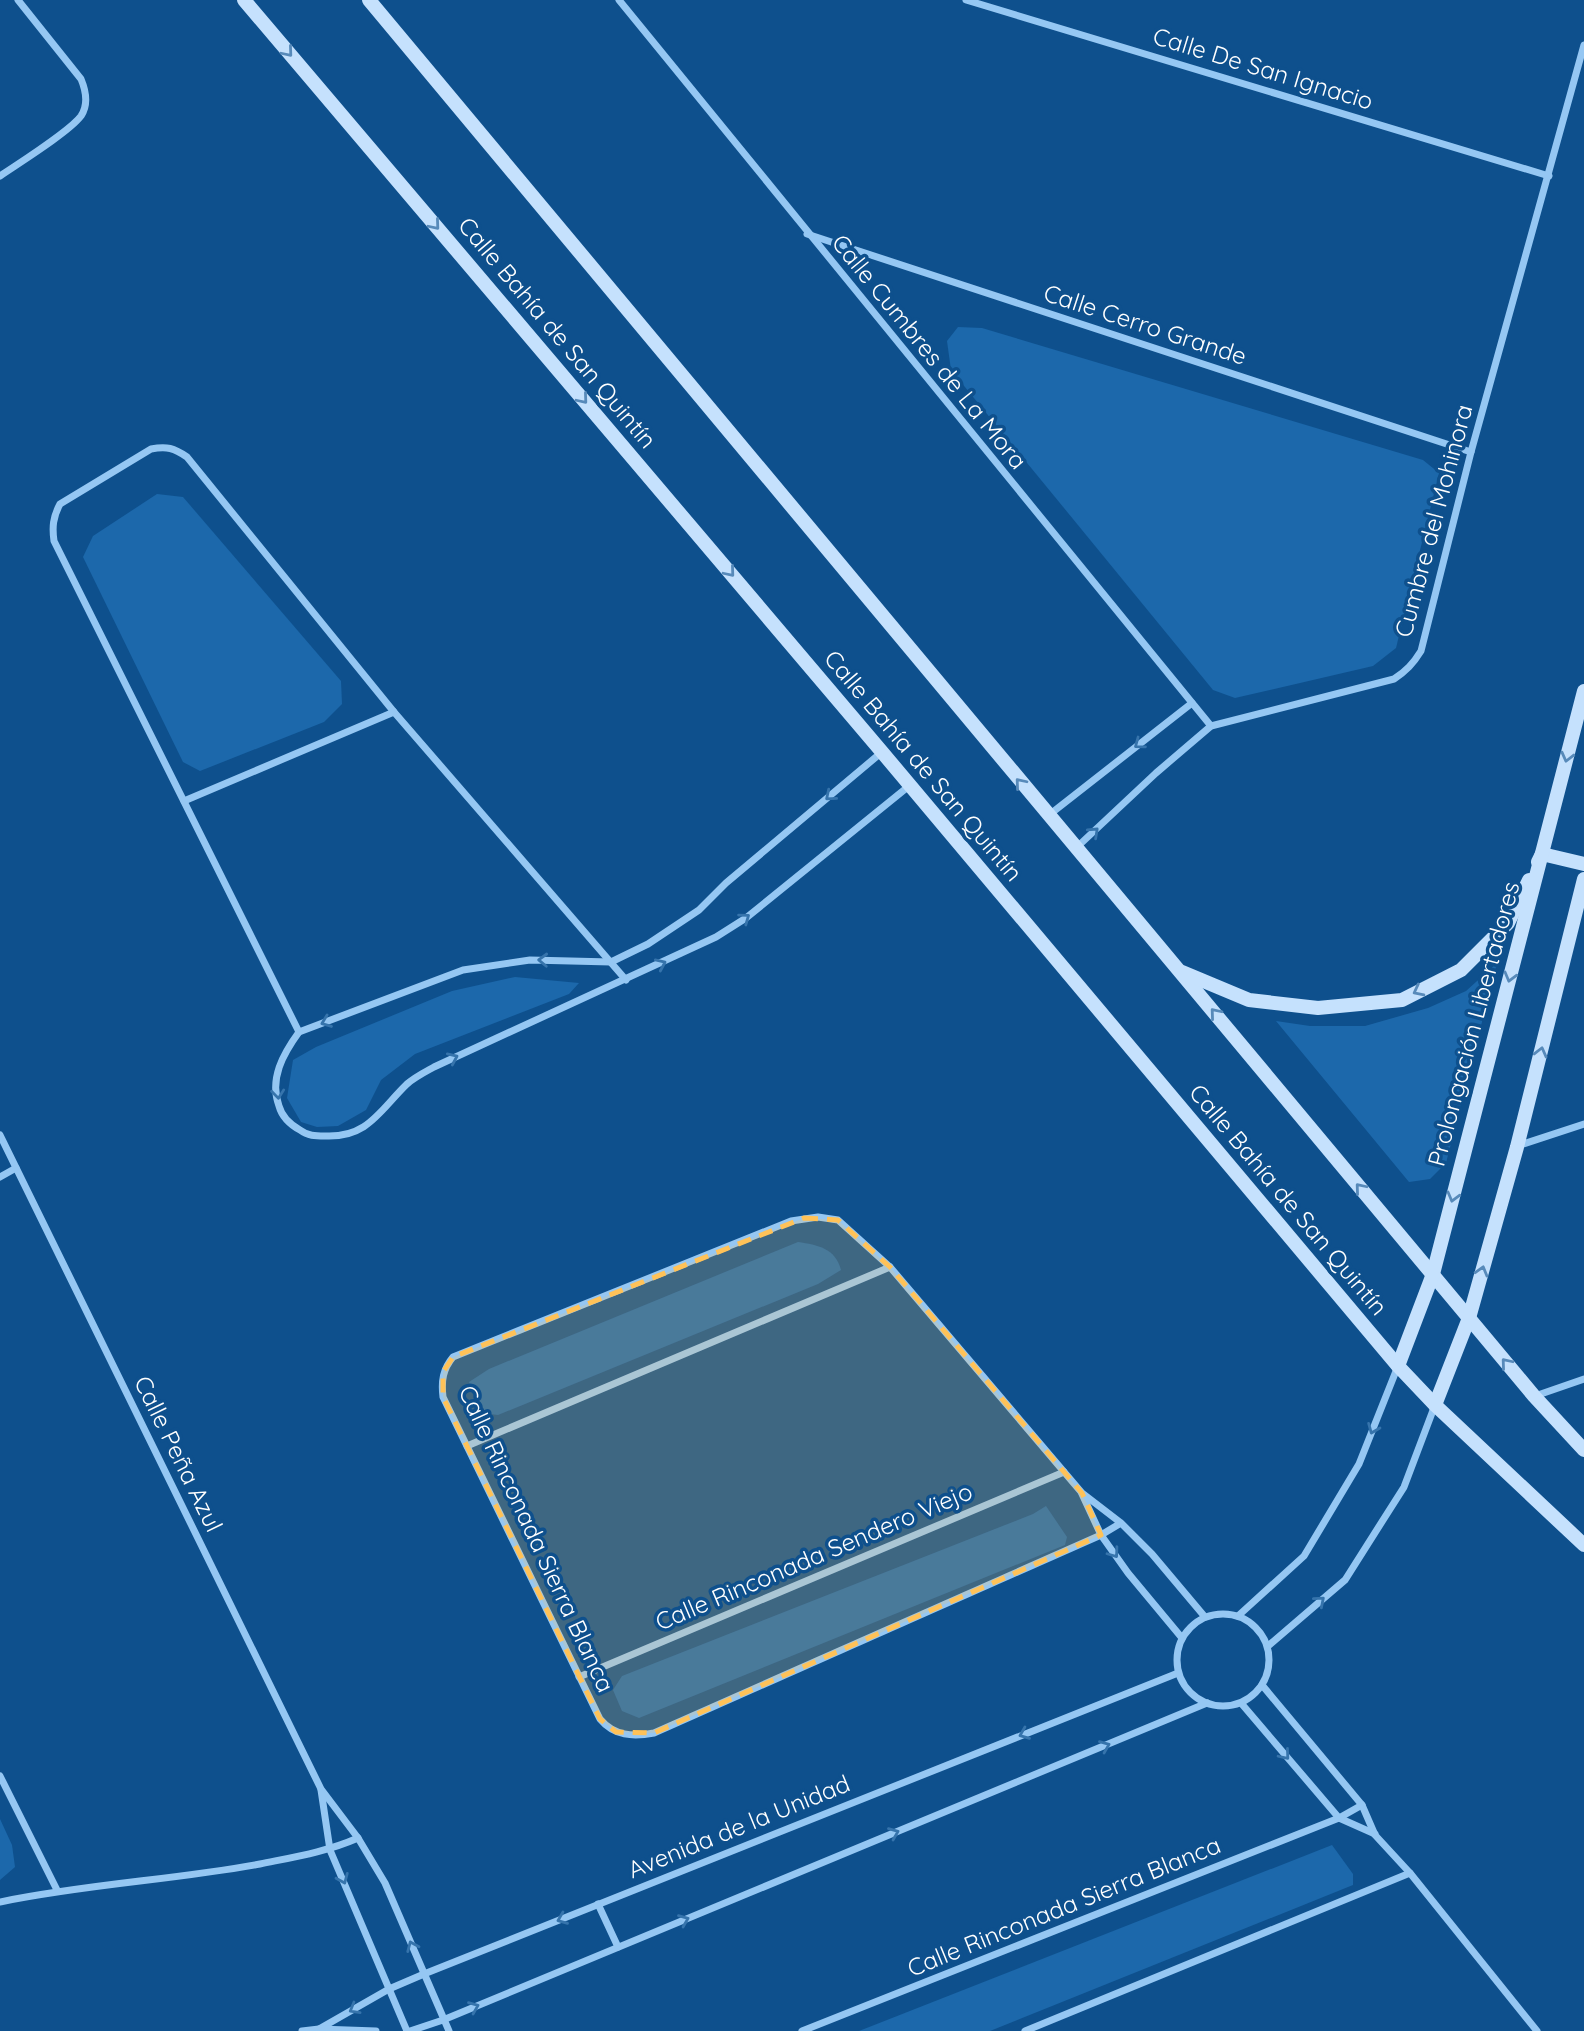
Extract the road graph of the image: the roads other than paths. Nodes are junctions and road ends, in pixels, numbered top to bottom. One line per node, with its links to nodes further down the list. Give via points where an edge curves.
1 (19, 0): 7 (street, via 81,79 86,101 70,126)
2 (244, 0): 15 (street, Calle Bahía de San Quintín, one-way to 15)
3 (369, 0): 18 (street, one-way to 3)
4 (619, 0): 9 (street, Calle Cumbres de La Mora)
5 (966, 0): 8 (street, Calle De San Ignacio)
6 (1584, 45): 8 (street, Cumbre del Mohinora)
7 (0, 176)
8 (1549, 176): 10 (street, Cumbre del Mohinora)
9 (807, 234): 10 (street, Calle Cerro Grande); 12 (street, Calle Cumbres de La Mora)
10 (1471, 452): 14 (street, Cumbre del Mohinora, via 1421,651 1407,671 1394,679)
11 (1584, 691): 20 (street, Prolongación Libertadores, one-way to 20)
12 (1192, 703): 14 (street, Calle Cumbres de La Mora); 18 (street, one-way to 18)
13 (394, 712): 17 (street); 17 (street, via 187,457 164,446 151,449 60,504 52,528 54,541); 23 (street)
14 (1210, 726): 19 (street, Cumbre del Mohinora, one-way to 14)
15 (882, 752): 16 (street, Calle Bahía de San Quintín); 23 (street, one-way to 23, via 699,910)
16 (908, 786): 25 (street, one-way to 16, via 687,953 746,918); 35 (street, Calle Bahía de San Quintín)
17 (184, 801): 26 (street)
18 (1048, 816): 19 (street)
19 (1075, 849): 24 (street)
20 (1542, 854): 21 (street); 24 (street, one-way to 24, via 1508,923 1461,970 1402,1000 1318,1008 1263,1002); 33 (street, Prolongación Libertadores, one-way to 33)
21 (1584, 864)
22 (1584, 879): 29 (street, one-way to 22)
23 (611, 962): 25 (street); 26 (street, one-way to 26, via 530,960 463,970)
24 (1181, 972): 33 (street, one-way to 24)
25 (626, 980): 26 (street, one-way to 25, via 277,1073 275,1094 280,1111 308,1135 342,1137 380,1116 410,1082 435,1067)
26 (299, 1032)
27 (1584, 1124): 29 (street)
28 (0, 1135): 30 (street, Calle Peña Azul)
29 (1517, 1147): 34 (street, one-way to 29)
30 (16, 1168): 31 (street); 56 (street, Calle Peña Azul)
31 (0, 1177)
32 (890, 1267): 39 (street); 39 (street, Calle Rinconada Sierra Blanca, via 838,1220 804,1218 453,1357 443,1371 441,1386); 41 (street, Calle Rinconada Sierra Blanca)
33 (1433, 1274): 34 (street); 35 (street, Prolongación Libertadores)
34 (1469, 1318): 37 (street, one-way to 34); 38 (street)
35 (1398, 1366): 38 (street, Calle Bahía de San Quintín); 46 (street, one-way to 46, via 1359,1464 1304,1556)
36 (1584, 1378): 37 (street)
37 (1534, 1396): 40 (street)
38 (1435, 1405): 45 (street, Calle Bahía de San Quintín); 49 (street, one-way to 38, via 1345,1580 1404,1487)
39 (467, 1446): 51 (street, Calle Rinconada Sierra Blanca)
40 (1584, 1450)
41 (1064, 1472): 42 (street, Calle Rinconada Sierra Blanca); 51 (street, Calle Rinconada Sendero Viejo)
42 (1082, 1493): 43 (street, Calle Rinconada Sierra Blanca); 44 (street, Calle Rinconada Sierra Blanca)
43 (1121, 1523): 44 (street, Calle Rinconada Sierra Blanca); 47 (street, Calle Rinconada Sierra Blanca)
44 (1101, 1535): 48 (street, Calle Rinconada Sierra Blanca, one-way to 48); 51 (street, Calle Rinconada Sierra Blanca, via 654,1732 629,1735 607,1727)
45 (1584, 1545)
46 (1238, 1616): 47 (street); 49 (street, via 1262,1633)
47 (1205, 1617): 48 (street)
48 (1182, 1638): 50 (street)
49 (1268, 1646): 52 (street, via 1268,1673)
50 (1178, 1673): 53 (street, via 1195,1697); 65 (street, Avenida de la Unidad, one-way to 65)
51 (579, 1677)
52 (1262, 1685): 54 (street); 57 (street)
53 (1207, 1703): 54 (street); 66 (street, one-way to 53)
54 (1241, 1703): 58 (street, one-way to 58)
55 (0, 1776): 63 (street)
56 (321, 1789): 60 (street); 61 (street)
57 (1362, 1805): 58 (street, Calle Rinconada Sierra Blanca); 59 (street)
58 (1339, 1818): 59 (street); 75 (street, Calle Rinconada Sierra Blanca)
59 (1375, 1835): 62 (street)
60 (358, 1838): 61 (street); 67 (street, one-way to 60, via 385,1884)
61 (330, 1850): 63 (street, via 215,1872); 68 (street, one-way to 68)
62 (1410, 1873): 76 (street); 77 (street)
63 (57, 1890): 64 (street)
64 (0, 1902)
65 (598, 1904): 66 (street); 67 (street, Avenida de la Unidad, one-way to 67)
66 (618, 1947): 69 (street, one-way to 66)
67 (424, 1974): 68 (street, Avenida de la Unidad); 69 (street)
68 (389, 1989): 70 (street, Avenida de la Unidad, one-way to 70); 73 (street)
69 (443, 2020): 73 (street); 74 (street)
70 (319, 2029): 71 (street, Avenida de la Unidad); 72 (street, Avenida de la Unidad)
71 (302, 2031)
72 (376, 2031)
73 (408, 2031)
74 (449, 2031)
75 (802, 2031)
76 (1025, 2031)
77 (1537, 2031)

